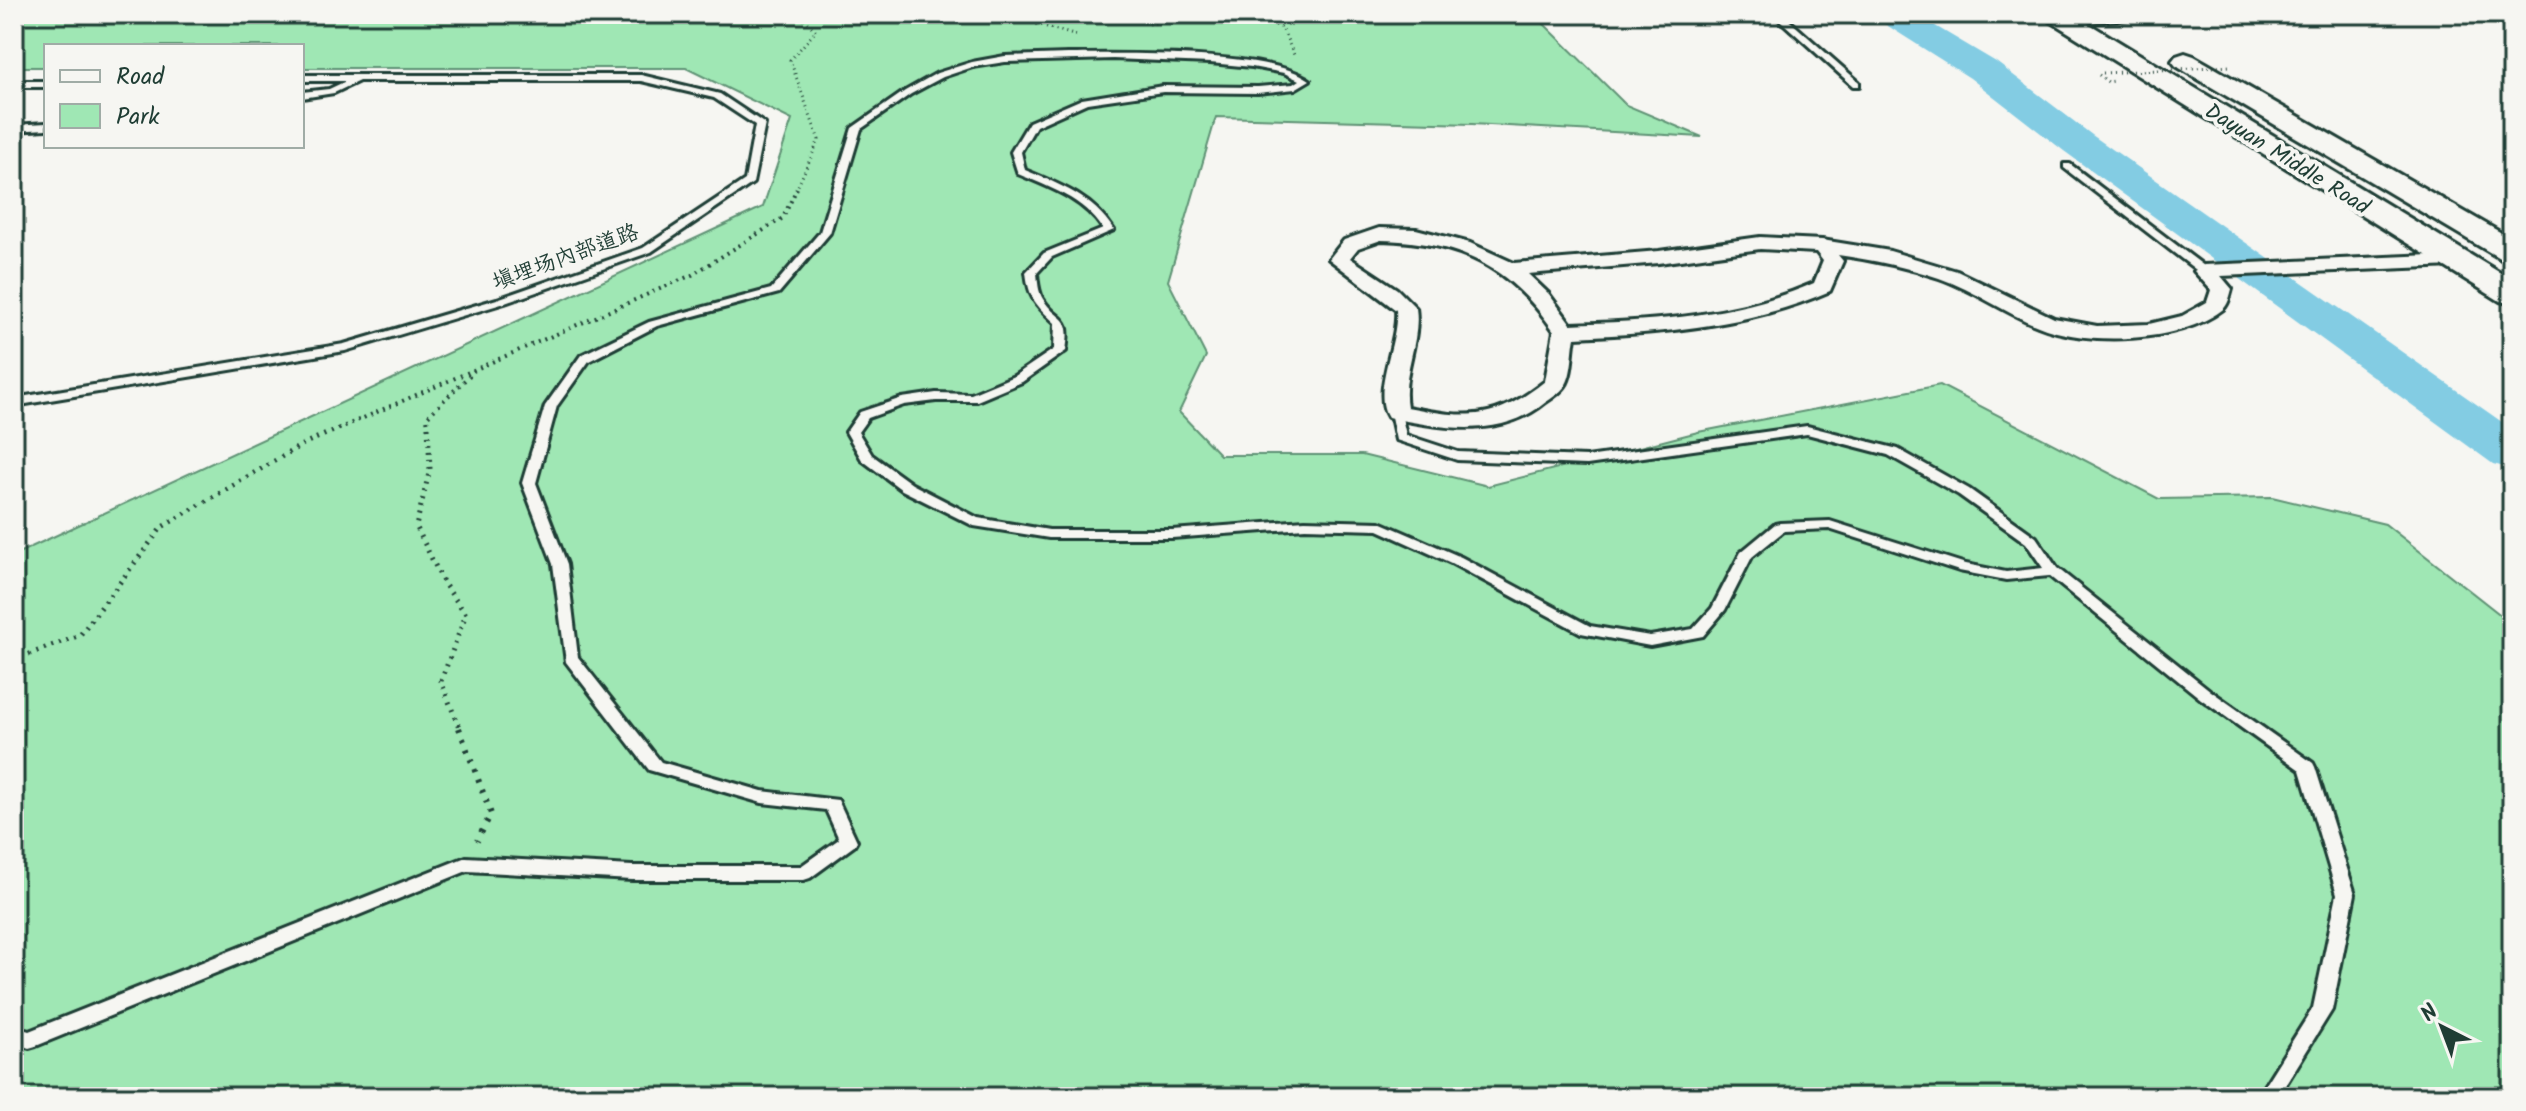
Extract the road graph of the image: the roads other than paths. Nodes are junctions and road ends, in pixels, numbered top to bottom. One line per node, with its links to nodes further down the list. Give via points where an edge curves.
1 (1777, 14): 8 (lane)
2 (2061, 17): 3 (main road, Dayuan Middle Road)
3 (2119, 24): 14 (main road, Dayuan Middle Road); 15 (main road, Dayuan Middle Road)
4 (363, 76): 5 (lane, 填埋场内部道路); 9 (lane, 填埋场内部道路, via 331,91); 20 (lane, 填埋场内部道路, via 641,78 717,96 760,124 750,181 647,250 487,305 345,347)
5 (304, 78)
6 (14, 84): 7 (lane)
7 (44, 84)
8 (1856, 84)
9 (304, 95)
10 (44, 126): 11 (lane)
11 (14, 128)
12 (2067, 166): 17 (lane)
13 (1822, 246): 16 (street, via 1760,243); 17 (street, via 1890,257 1950,275 2048,323 2097,332 2149,330 2189,320 2216,305 2222,289); 19 (street, via 1833,261 1823,287 1788,304 1738,318)
14 (2512, 252)
15 (2454, 260): 17 (street); 18 (main road, Dayuan Middle Road)
16 (1511, 269): 19 (street, via 1542,298); 21 (street, via 1463,247 1416,235 1379,234 1351,244 1339,259 1406,308 1407,332 1394,376)
17 (2204, 271)
18 (2512, 294)
19 (1565, 331): 21 (street, via 1556,383 1524,408 1495,419 1442,421)
20 (14, 402)
21 (1396, 412): 22 (lane, via 1400,437 1457,456 1587,461 1807,430 1893,452 1964,492 2031,540)
22 (2052, 571): 23 (lane, via 2006,576 1964,568 1830,525 1780,527 1746,555 1718,610 1698,633 1650,641 1586,630 1380,526 1049,534 974,522 907,487 867,457 852,432 864,415 902,402 973,398 1018,379 1060,351 1064,331 1058,316 1036,297 1031,272 1048,255 1109,230 1081,198 1021,172 1016,152 1032,124 1085,101 1163,89 1258,90 1306,80 1268,67 1124,57 1000,60 939,75 857,128 825,233 775,291 653,324 585,358 551,406 529,483 560,564 571,658 655,766 762,797 832,804 848,841 804,873 632,873 466,864 29,1040); 24 (lane, via 2206,695 2307,767 2346,894 2322,1010)
23 (14, 1034)
24 (2267, 1097)

